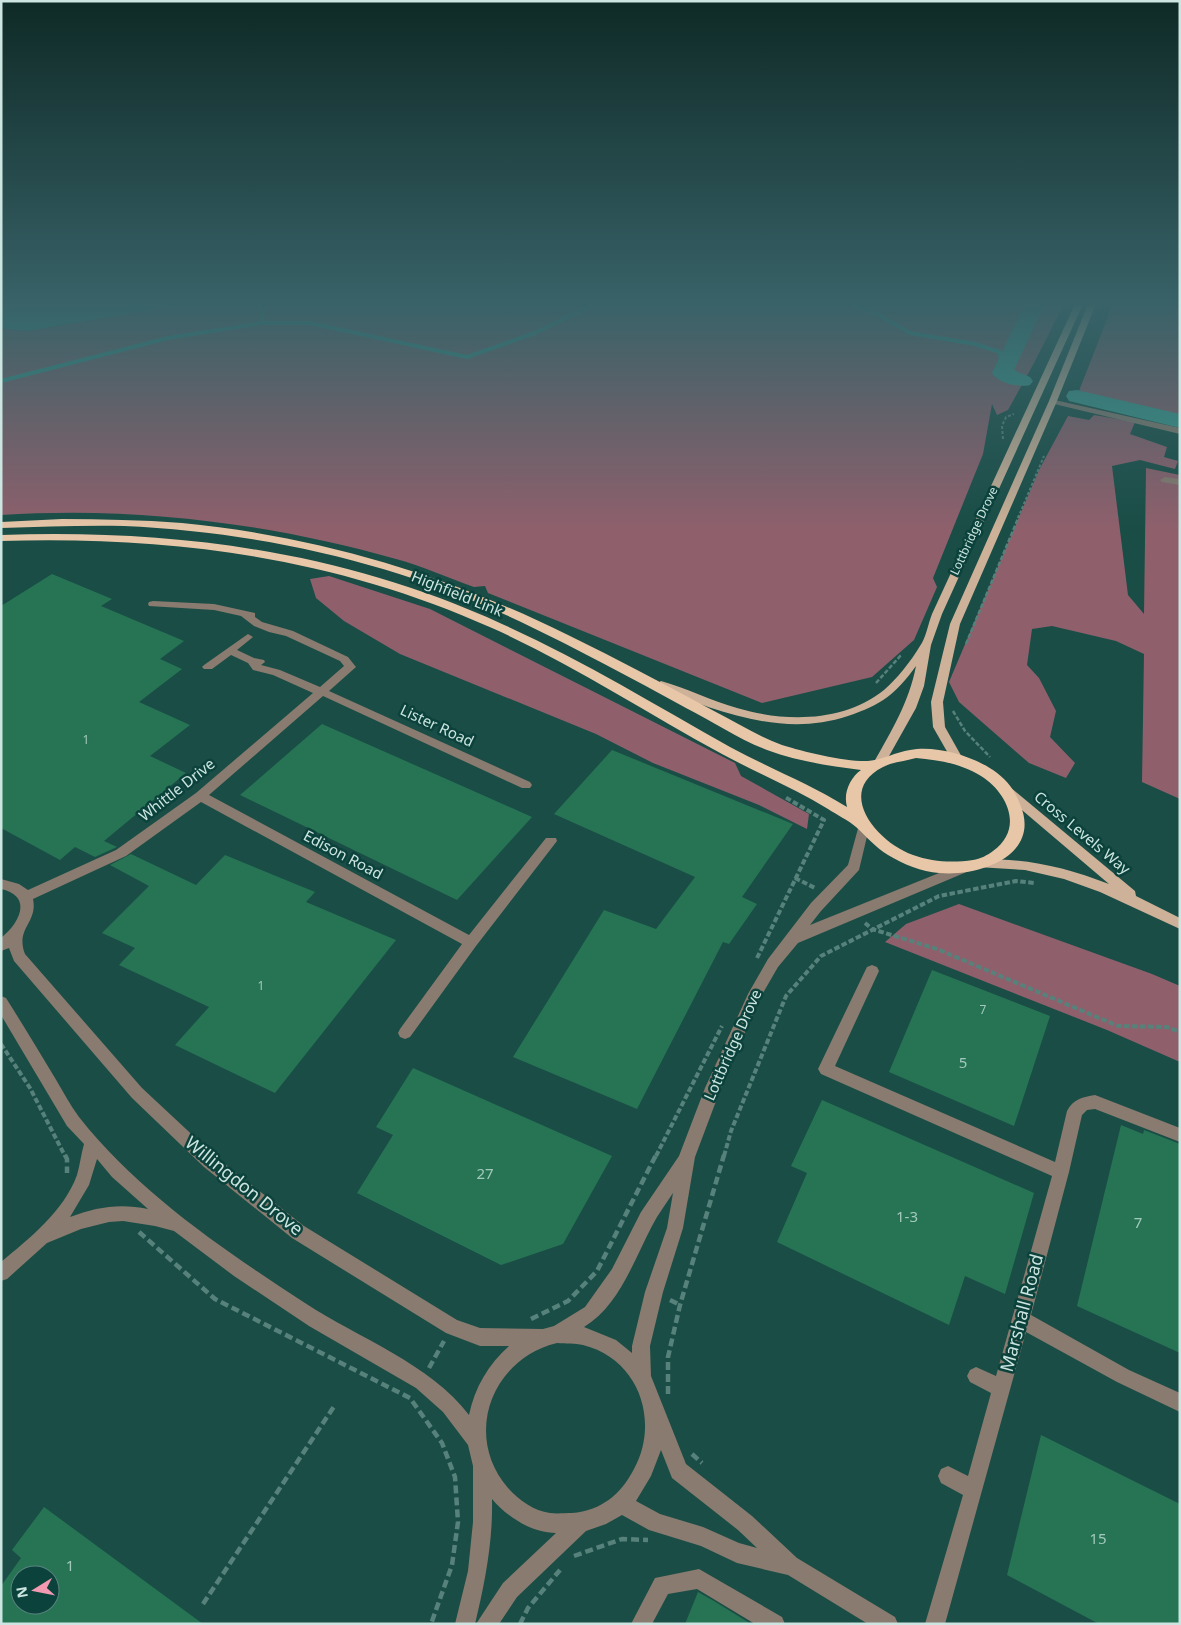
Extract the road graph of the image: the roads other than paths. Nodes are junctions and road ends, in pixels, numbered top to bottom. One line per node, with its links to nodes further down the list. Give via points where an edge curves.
1 (1044, 380): 11 (main road, Lottbridge Drove, via 940,606)
2 (1061, 380): 3 (main road, Lottbridge Drove)
3 (1053, 400): 4 (street); 16 (main road, Lottbridge Drove, via 955,624 937,702 939,727)
4 (1180, 431)
5 (1165, 480): 6 (street)
6 (1180, 482)
7 (1, 525): 14 (highway, Highfield Link, via 90,522 175,527 260,537 327,550 430,580 484,600)
8 (1, 538): 21 (highway, Highfield Link, via 111,537 248,550 340,570 405,590 464,611 532,644 751,764 803,788)
9 (153, 604): 15 (street, Whittle Drive, via 214,607 244,613 258,624 289,633 344,659 350,667)
10 (248, 637): 12 (street)
11 (926, 645): 14 (main road, via 892,690 848,713 819,720 783,722 751,718); 17 (main road, Lottbridge Drove, via 910,708)
12 (230, 651): 13 (street); 15 (street, via 252,661 258,668 276,672)
13 (208, 667)
14 (640, 678): 17 (highway, Highfield Link, via 770,746 824,761)
15 (321, 692): 18 (street, Lister Road); 20 (street, Whittle Drive)
16 (957, 760): 17 (highway, via 916,754 897,756); 19 (highway, via 982,771)
17 (876, 764): 21 (highway, via 859,778 854,791 853,805)
18 (526, 785)
19 (1002, 787): 23 (highway, via 1013,801 1018,816 1017,831 1011,844 999,856); 27 (main road, Cross Levels Way)
20 (200, 796): 26 (street, Whittle Drive, via 121,853); 31 (street, Edison Road)
21 (861, 824): 24 (highway, via 877,842 896,855 941,868); 30 (street, Lottbridge Drove, via 854,866 816,907)
22 (551, 841): 31 (street)
23 (982, 864): 24 (highway); 27 (main road, Cross Levels Way, via 1023,865 1060,872)
24 (964, 868): 30 (street, Lottbridge Drove)
25 (1, 884): 26 (street, via 17,889)
26 (25, 896): 29 (street, via 27,915)
27 (1140, 903): 28 (main road, Cross Levels Way)
28 (1180, 924)
29 (15, 936): 32 (street); 44 (street, Willingdon Drove, via 19,957 137,1093 210,1162 298,1232 452,1327 480,1337)
30 (792, 940): 38 (street, Lottbridge Drove, via 772,963 753,998)
31 (471, 942): 35 (street)
32 (1, 946)
33 (872, 971): 39 (street, via 826,1069)
34 (1, 1002): 37 (street, via 74,1121)
35 (404, 1033)
36 (1180, 1135): 39 (street, Marshall Road, via 1105,1105 1095,1102 1083,1104 1075,1111)
37 (92, 1142): 40 (street, via 118,1172); 41 (street, via 84,1179 68,1207)
38 (687, 1157): 44 (street, Lottbridge Drove, via 647,1218 618,1275 591,1313); 46 (street, Lottbridge Drove, via 675,1228 641,1346)
39 (1061, 1172): 43 (street, Marshall Road)
40 (178, 1224): 41 (street, via 121,1212 78,1221); 50 (street, via 315,1320 422,1382 450,1405)
41 (44, 1236): 42 (street)
42 (1, 1273)
43 (1021, 1319): 47 (street, Marshall Road); 48 (street, via 1122,1376)
44 (550, 1336): 46 (street, Willingdon Drove, via 582,1335 605,1343 626,1358); 50 (street, Lottbridge Drove, via 520,1348 500,1365 486,1387 478,1413)
45 (976, 1376): 47 (street)
46 (642, 1378): 49 (street)
47 (1002, 1388): 53 (street, Marshall Road)
48 (1180, 1404)
49 (661, 1407): 54 (street, via 650,1461 638,1484); 56 (street, via 679,1471 745,1523)
50 (476, 1441): 51 (street)
51 (482, 1465): 55 (street, via 497,1492 520,1512 549,1523); 57 (street, via 483,1522 478,1571)
52 (948, 1476): 53 (street)
53 (974, 1490): 62 (street, Marshall Road)
54 (621, 1504): 55 (street, via 602,1516); 56 (street, via 656,1523 703,1537 737,1553)
55 (580, 1523): 58 (street, via 510,1590)
56 (790, 1565): 61 (street)
57 (465, 1624)
58 (486, 1624)
59 (641, 1624): 60 (street, via 662,1584 699,1579)
60 (774, 1624)
61 (888, 1624)
62 (935, 1624)

